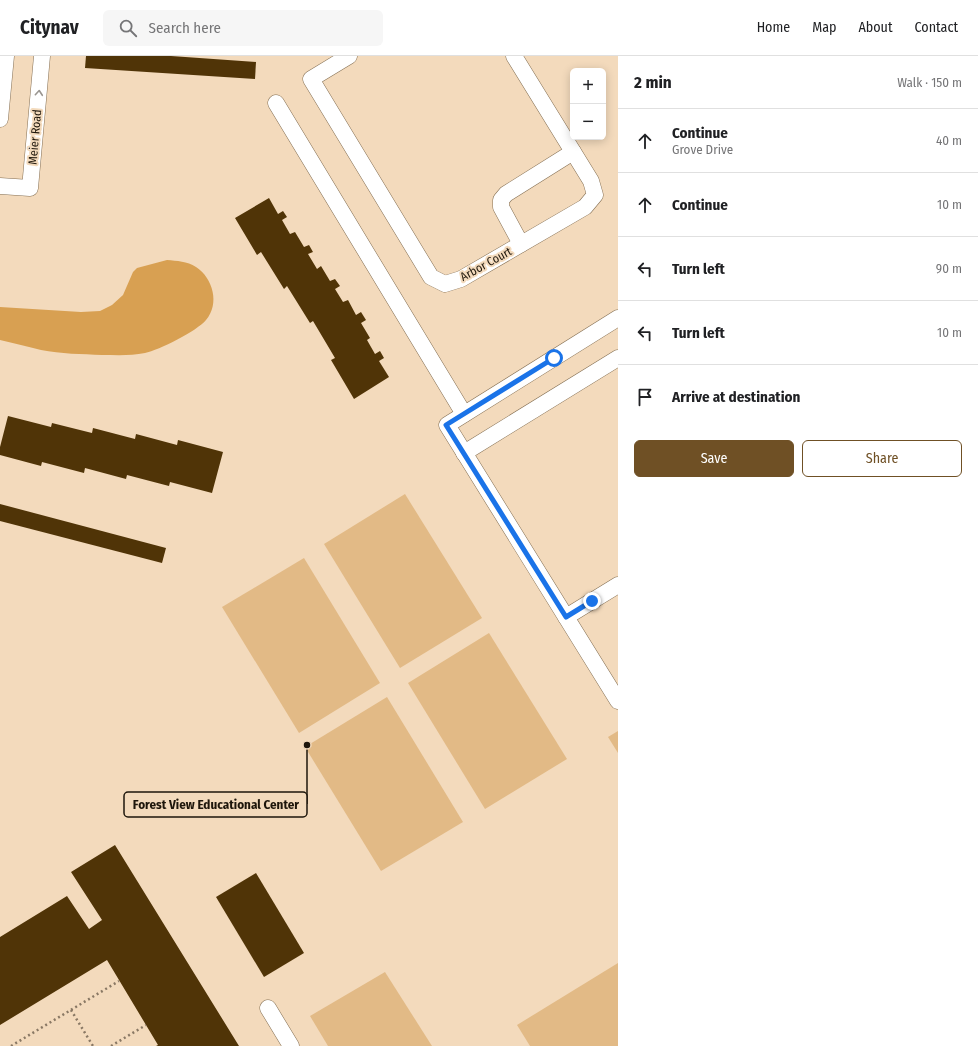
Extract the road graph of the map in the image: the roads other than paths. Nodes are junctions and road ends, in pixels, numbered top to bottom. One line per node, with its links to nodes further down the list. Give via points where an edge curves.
1 (6, 56): 6 (street)
2 (42, 56): 8 (street, Meier Road, one-way to 2, via 30,188)
3 (349, 56): 9 (street, Arbor Court, via 311,79 431,277 445,284 461,279)
4 (514, 56): 7 (street, Arbor Court)
5 (276, 103): 12 (street)
6 (0, 119)
7 (573, 152): 9 (street, via 506,194 501,200 500,207); 9 (street, Arbor Court, via 591,181 595,195 585,207)
8 (0, 186)
9 (521, 244)
10 (618, 318): 12 (street)
11 (618, 358): 13 (street)
12 (464, 414): 13 (street, via 446,425)
13 (464, 453): 15 (street)
14 (618, 585): 15 (street)
15 (566, 617): 16 (street)
16 (618, 701)
17 (268, 1008): 18 (street)
18 (291, 1046)

